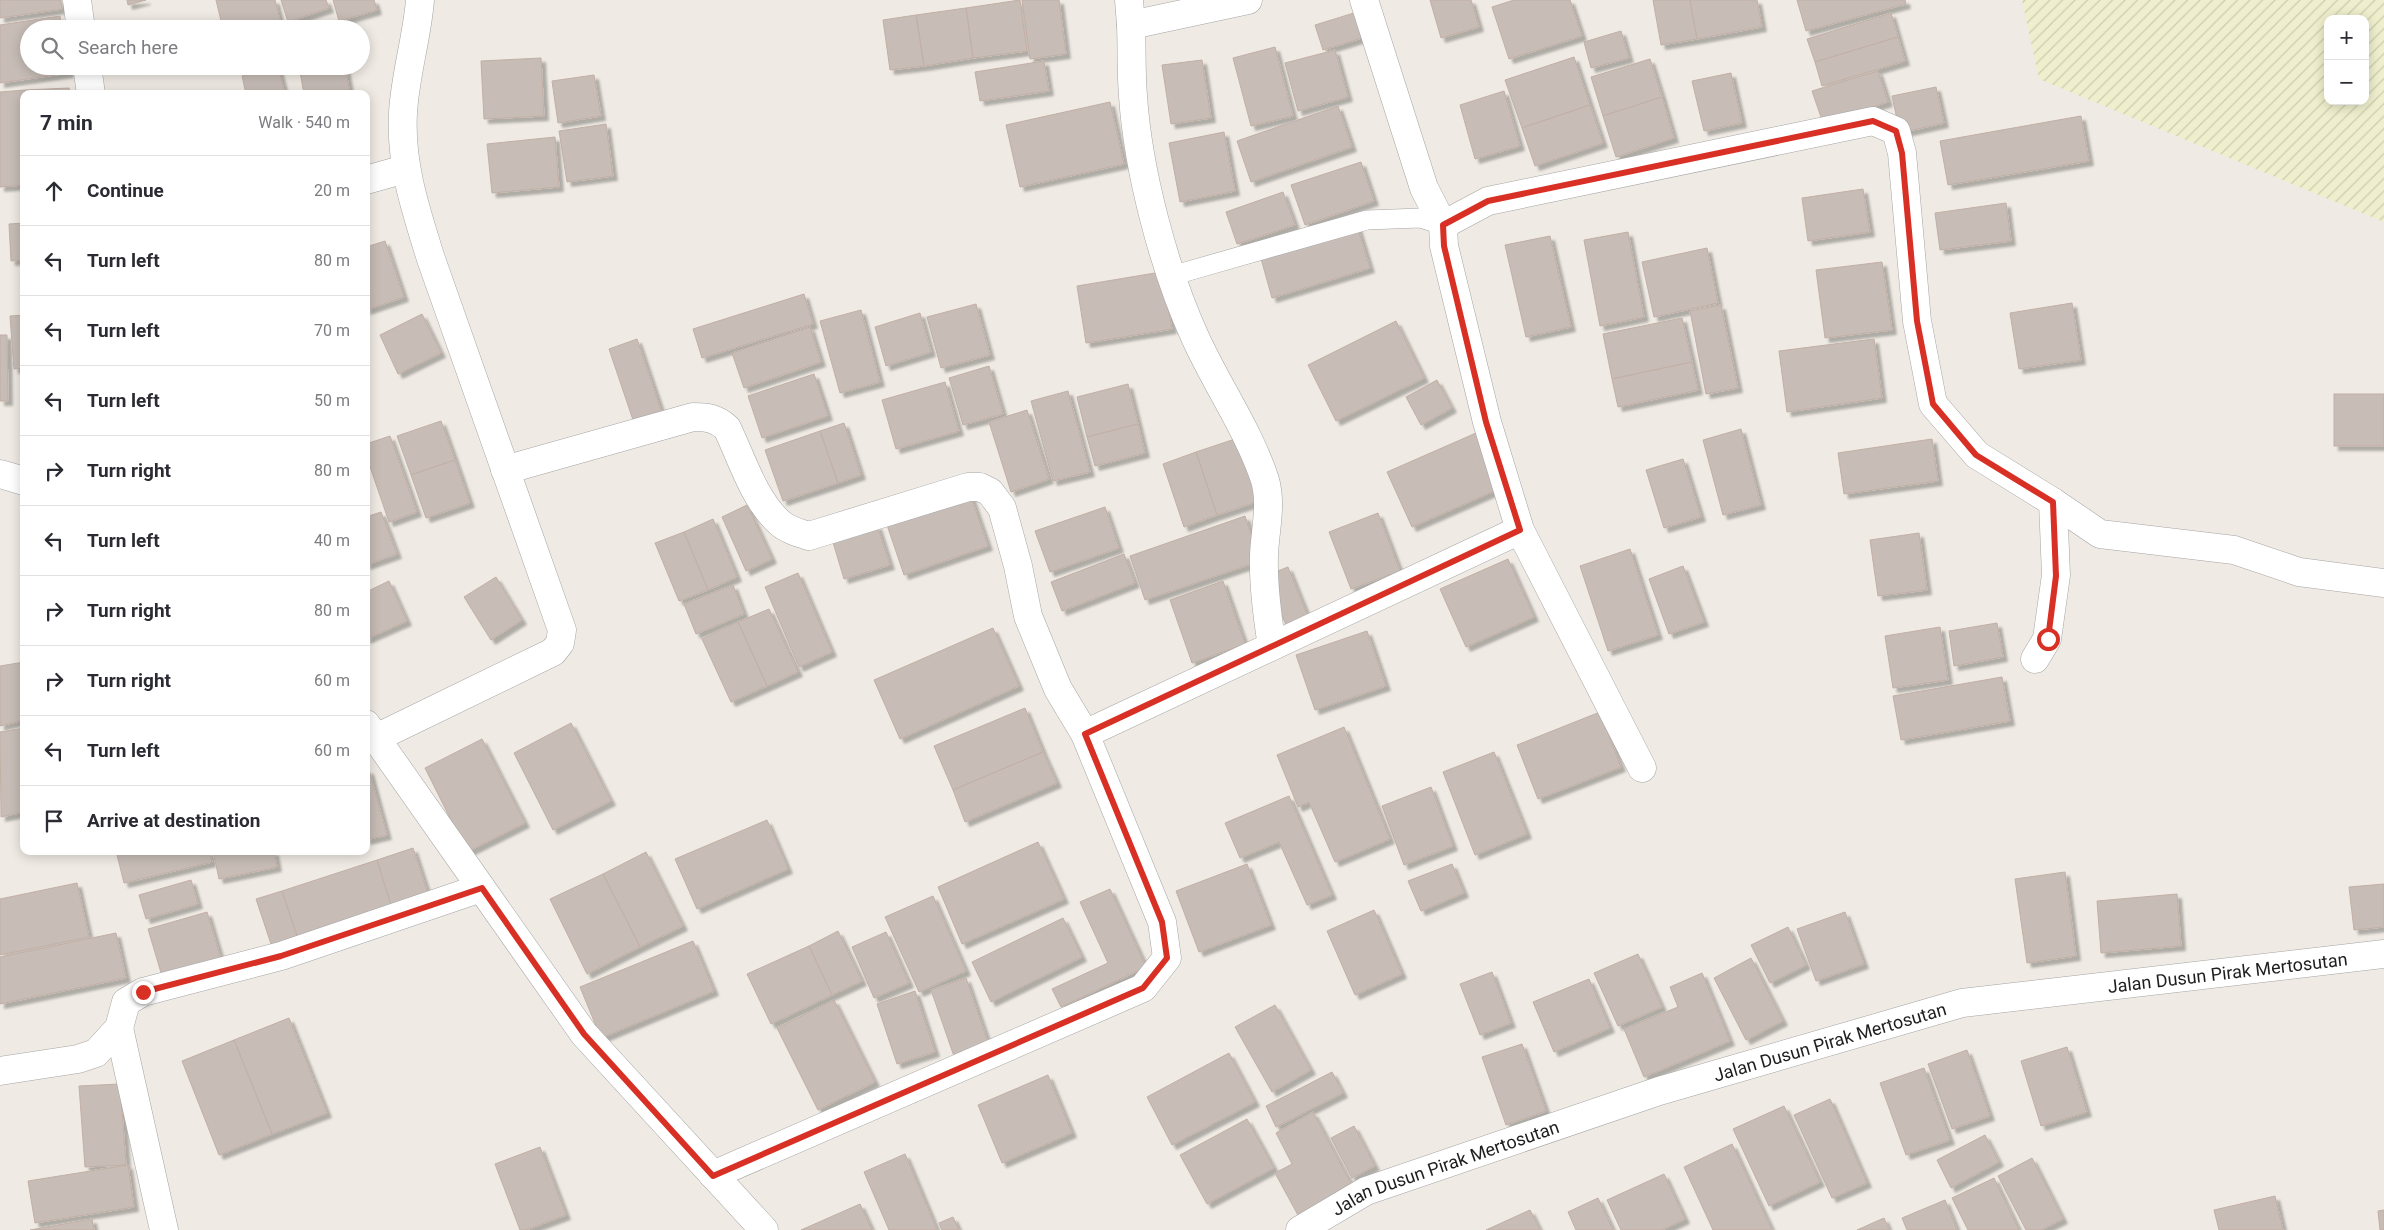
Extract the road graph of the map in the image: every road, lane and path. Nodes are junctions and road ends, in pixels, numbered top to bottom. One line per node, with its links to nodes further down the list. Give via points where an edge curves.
1 (77, 0): 6 (street)
2 (420, 0): 9 (street, via 403,114)
3 (1248, 0): 5 (street)
4 (1364, 0): 11 (street, via 1424,188)
5 (1130, 12): 12 (street, via 1133,97 1140,152)
6 (80, 20)
7 (88, 75): 8 (street)
8 (90, 90)
9 (406, 169): 10 (street); 13 (street, via 431,259)
10 (370, 179)
11 (1443, 225): 12 (lane, via 1420,218 1367,220); 16 (street, via 1488,201 1873,121 1896,131 1902,153 1917,321 1933,404 1976,455); 17 (street, via 1444,246 1486,422)
12 (1171, 276): 19 (street, via 1195,337 1266,484 1269,503 1264,593)
13 (504, 470): 21 (street, via 562,630 560,643 553,652); 22 (street, via 693,417 708,417 727,428 760,498 781,524 809,536 980,487 990,492 1002,508 1028,616 1058,689)
14 (0, 474): 15 (street)
15 (20, 480)
16 (2053, 502): 18 (street, via 2100,534 2234,550 2299,572); 20 (street, via 2056,576 2048,639)
17 (1520, 530): 19 (street); 23 (street)
18 (2384, 583)
19 (1272, 646): 22 (street)
20 (2035, 659)
21 (371, 731): 24 (street)
22 (1085, 734): 28 (street, via 1162,922 1167,958 1143,988)
23 (1642, 768)
24 (482, 888): 26 (street, via 281,956 143,992 126,1002); 28 (street, via 584,1034)
25 (2384, 954): 31 (street, Jalan Dusun Pirak Mertosutan, via 1962,1003 1659,1091 1404,1178 1366,1192)
26 (119, 1028): 27 (street, via 96,1054); 29 (street)
27 (0, 1071)
28 (713, 1176): 30 (street)
29 (164, 1230)
30 (764, 1230)
31 (1300, 1230)

